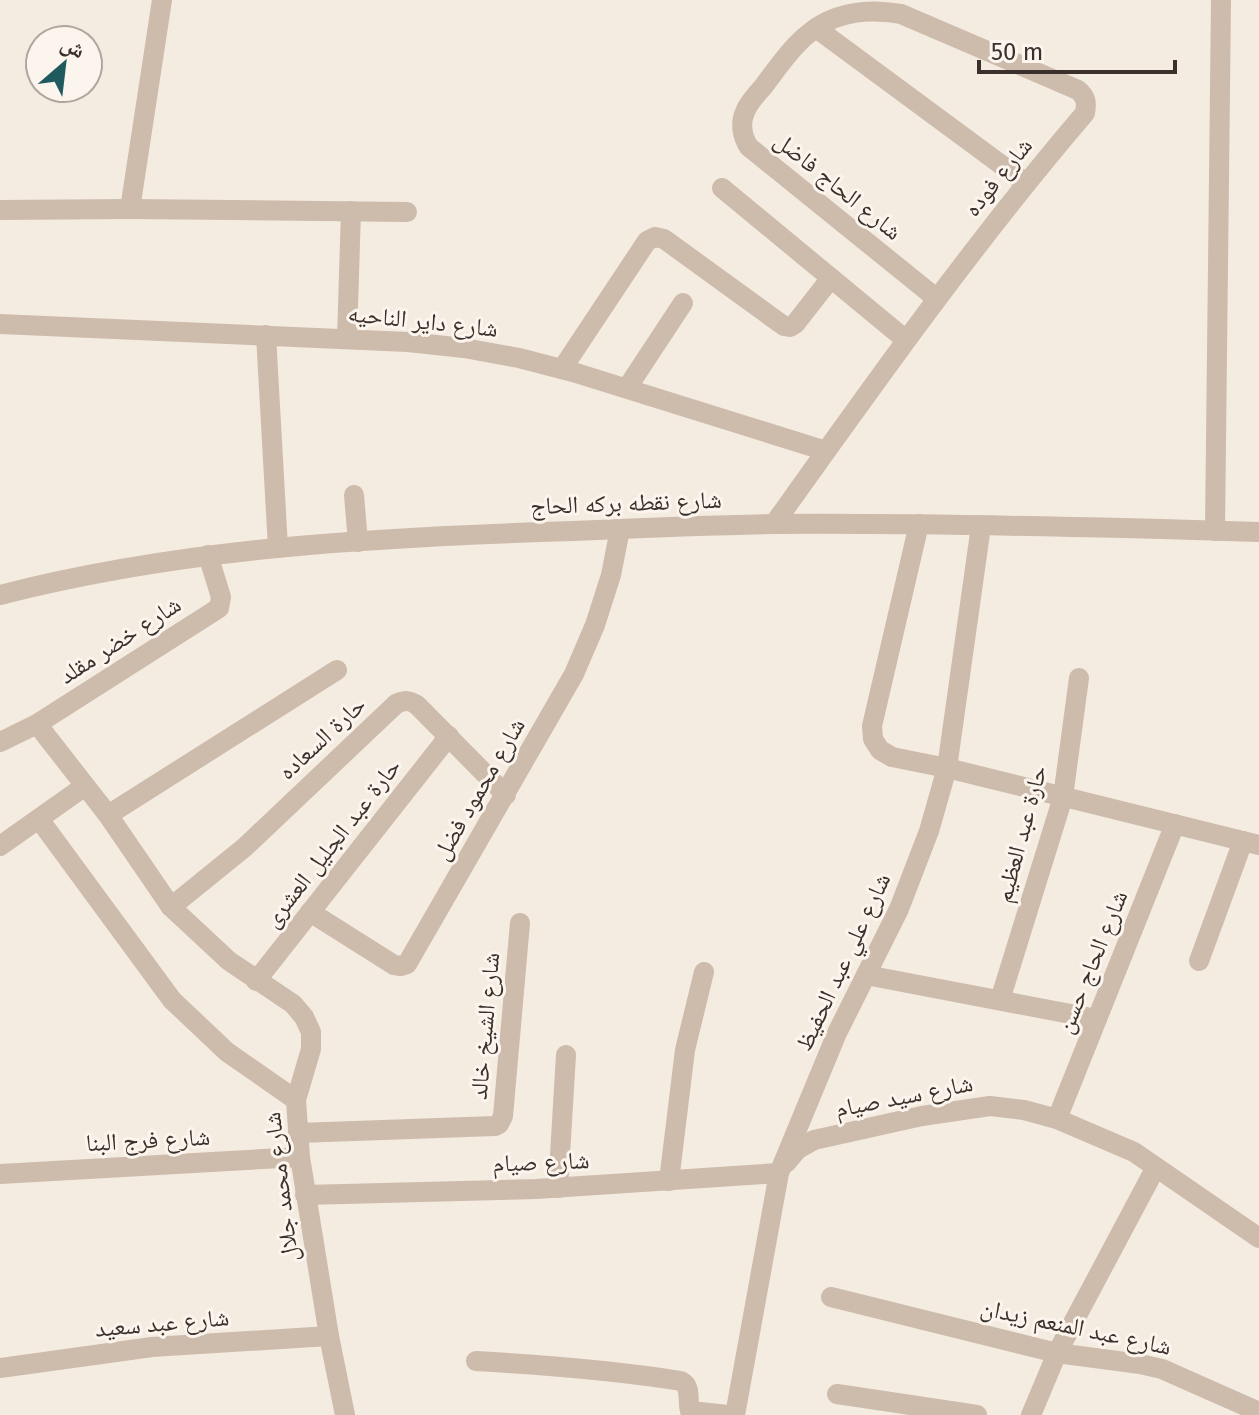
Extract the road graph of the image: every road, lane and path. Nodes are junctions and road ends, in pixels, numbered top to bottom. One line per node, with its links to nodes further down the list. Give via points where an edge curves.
1 (162, 0): 6 (street)
2 (1221, 0): 25 (street)
3 (816, 28): 4 (street); 4 (street, شارع فوده, via 865,11 901,14 1085,95 1085,113); 11 (street, شارع الحاج فاضل, via 789,53 744,112 743,139)
4 (1026, 183): 11 (street, شارع فوده)
5 (722, 188): 10 (street)
6 (130, 209): 7 (street); 8 (street)
7 (0, 210)
8 (351, 211): 9 (street); 15 (street)
9 (407, 212)
10 (831, 278): 16 (street); 17 (street, via 795,324 784,326 655,237 647,241)
11 (936, 298): 16 (street, شارع فوده)
12 (683, 303): 18 (street)
13 (0, 324): 14 (street, شارع داير الناحيه)
14 (266, 335): 15 (street, شارع داير الناحيه); 28 (street)
15 (347, 339): 17 (street, شارع داير الناحيه, via 464,348)
16 (906, 340): 19 (street, شارع فوده)
17 (562, 369): 18 (street, شارع داير الناحيه)
18 (627, 388): 19 (street, شارع داير الناحيه)
19 (826, 451): 21 (street, شارع فوده)
20 (354, 495): 27 (street)
21 (774, 524): 22 (street, شارع نقطه بركه الحاج); 24 (street, شارع نقطه بركه الحاج)
22 (919, 524): 23 (street, شارع نقطه بركه الحاج); 36 (street, via 873,739 892,757)
23 (981, 526): 25 (street, شارع نقطه بركه الحاج); 36 (street, شارع علي عبد الحفيظ)
24 (620, 529): 27 (street, شارع نقطه بركه الحاج); 38 (street, شارع محمود فضل, via 590,638)
25 (1215, 531): 26 (street, شارع نقطه بركه الحاج)
26 (1259, 532)
27 (358, 542): 28 (street, شارع نقطه بركه الحاج)
28 (278, 548): 29 (street, شارع نقطه بركه الحاج)
29 (208, 555): 30 (street, شارع نقطه بركه الحاج); 33 (street, شارع خضر مقلد, via 221,597 219,608)
30 (0, 595)
31 (337, 670): 40 (street)
32 (1079, 678): 39 (street, حارة عبد العظيم)
33 (37, 724): 35 (street, شارع خضر مقلد); 37 (street, شارع محمد جلال)
34 (449, 736): 38 (street, حارة السعاده); 45 (street, حارة السعاده, via 411,701 396,704 245,847); 46 (street, حارة عبد الجليل العشرى)
35 (0, 742)
36 (947, 768): 39 (street); 50 (street, شارع علي عبد الحفيظ, via 899,909)
37 (85, 786): 40 (street, شارع محمد جلال); 41 (street)
38 (506, 795): 46 (street, شارع محمود فضل, via 407,964 394,965)
39 (1063, 797): 42 (street); 52 (street, حارة عبد العظيم)
40 (108, 815): 45 (street, شارع محمد جلال)
41 (39, 819): 44 (street); 55 (street, via 172,1000 227,1052)
42 (1175, 824): 43 (street); 53 (street, شارع الحاج حسن)
43 (1251, 843): 48 (street)
44 (0, 846)
45 (171, 907): 51 (street, شارع محمد جلال)
46 (310, 912): 51 (street, حارة عبد الجليل العشرى)
47 (520, 923): 57 (street, شارع الشيخ خالد, via 499,1124)
48 (1199, 961)
49 (704, 972): 62 (street, via 685,1050)
50 (866, 975): 52 (street); 60 (street, شارع علي عبد الحفيظ)
51 (256, 981): 55 (street, شارع محمد جلال, via 293,1004 311,1032)
52 (1000, 1000): 53 (street)
53 (1097, 1019): 56 (street, شارع الحاج حسن)
54 (566, 1055): 63 (street)
55 (296, 1100): 57 (street, شارع محمد جلال)
56 (1057, 1119): 59 (street, شارع سيد صيام); 60 (street, شارع سيد صيام, via 990,1106 922,1116 814,1140 798,1149)
57 (298, 1133): 58 (street, شارع محمد جلال)
58 (300, 1157): 61 (street, شارع فرج البنا); 64 (street, شارع محمد جلال)
59 (1156, 1167): 65 (street, شارع سيد صيام); 68 (street)
60 (779, 1173): 62 (street, شارع صيام); 75 (street, شارع علي عبد الحفيظ)
61 (0, 1174)
62 (669, 1181): 63 (street, شارع صيام)
63 (558, 1188): 64 (street, شارع صيام)
64 (305, 1195): 67 (street, شارع محمد جلال)
65 (1259, 1238)
66 (831, 1297): 68 (street, شارع عبد المنعم زيدان)
67 (329, 1336): 70 (street, شارع عبد سعيد, via 152,1347); 73 (street, شارع محمد جلال)
68 (1057, 1353): 72 (street, شارع عبد المنعم زيدان, via 1162,1369); 77 (street)
69 (476, 1361): 74 (street, via 681,1381 688,1387 690,1411)
70 (0, 1368)
71 (837, 1394): 76 (street)
72 (1259, 1412)
73 (345, 1415)
74 (728, 1415)
75 (735, 1415)
76 (977, 1415)
77 (1031, 1415)

